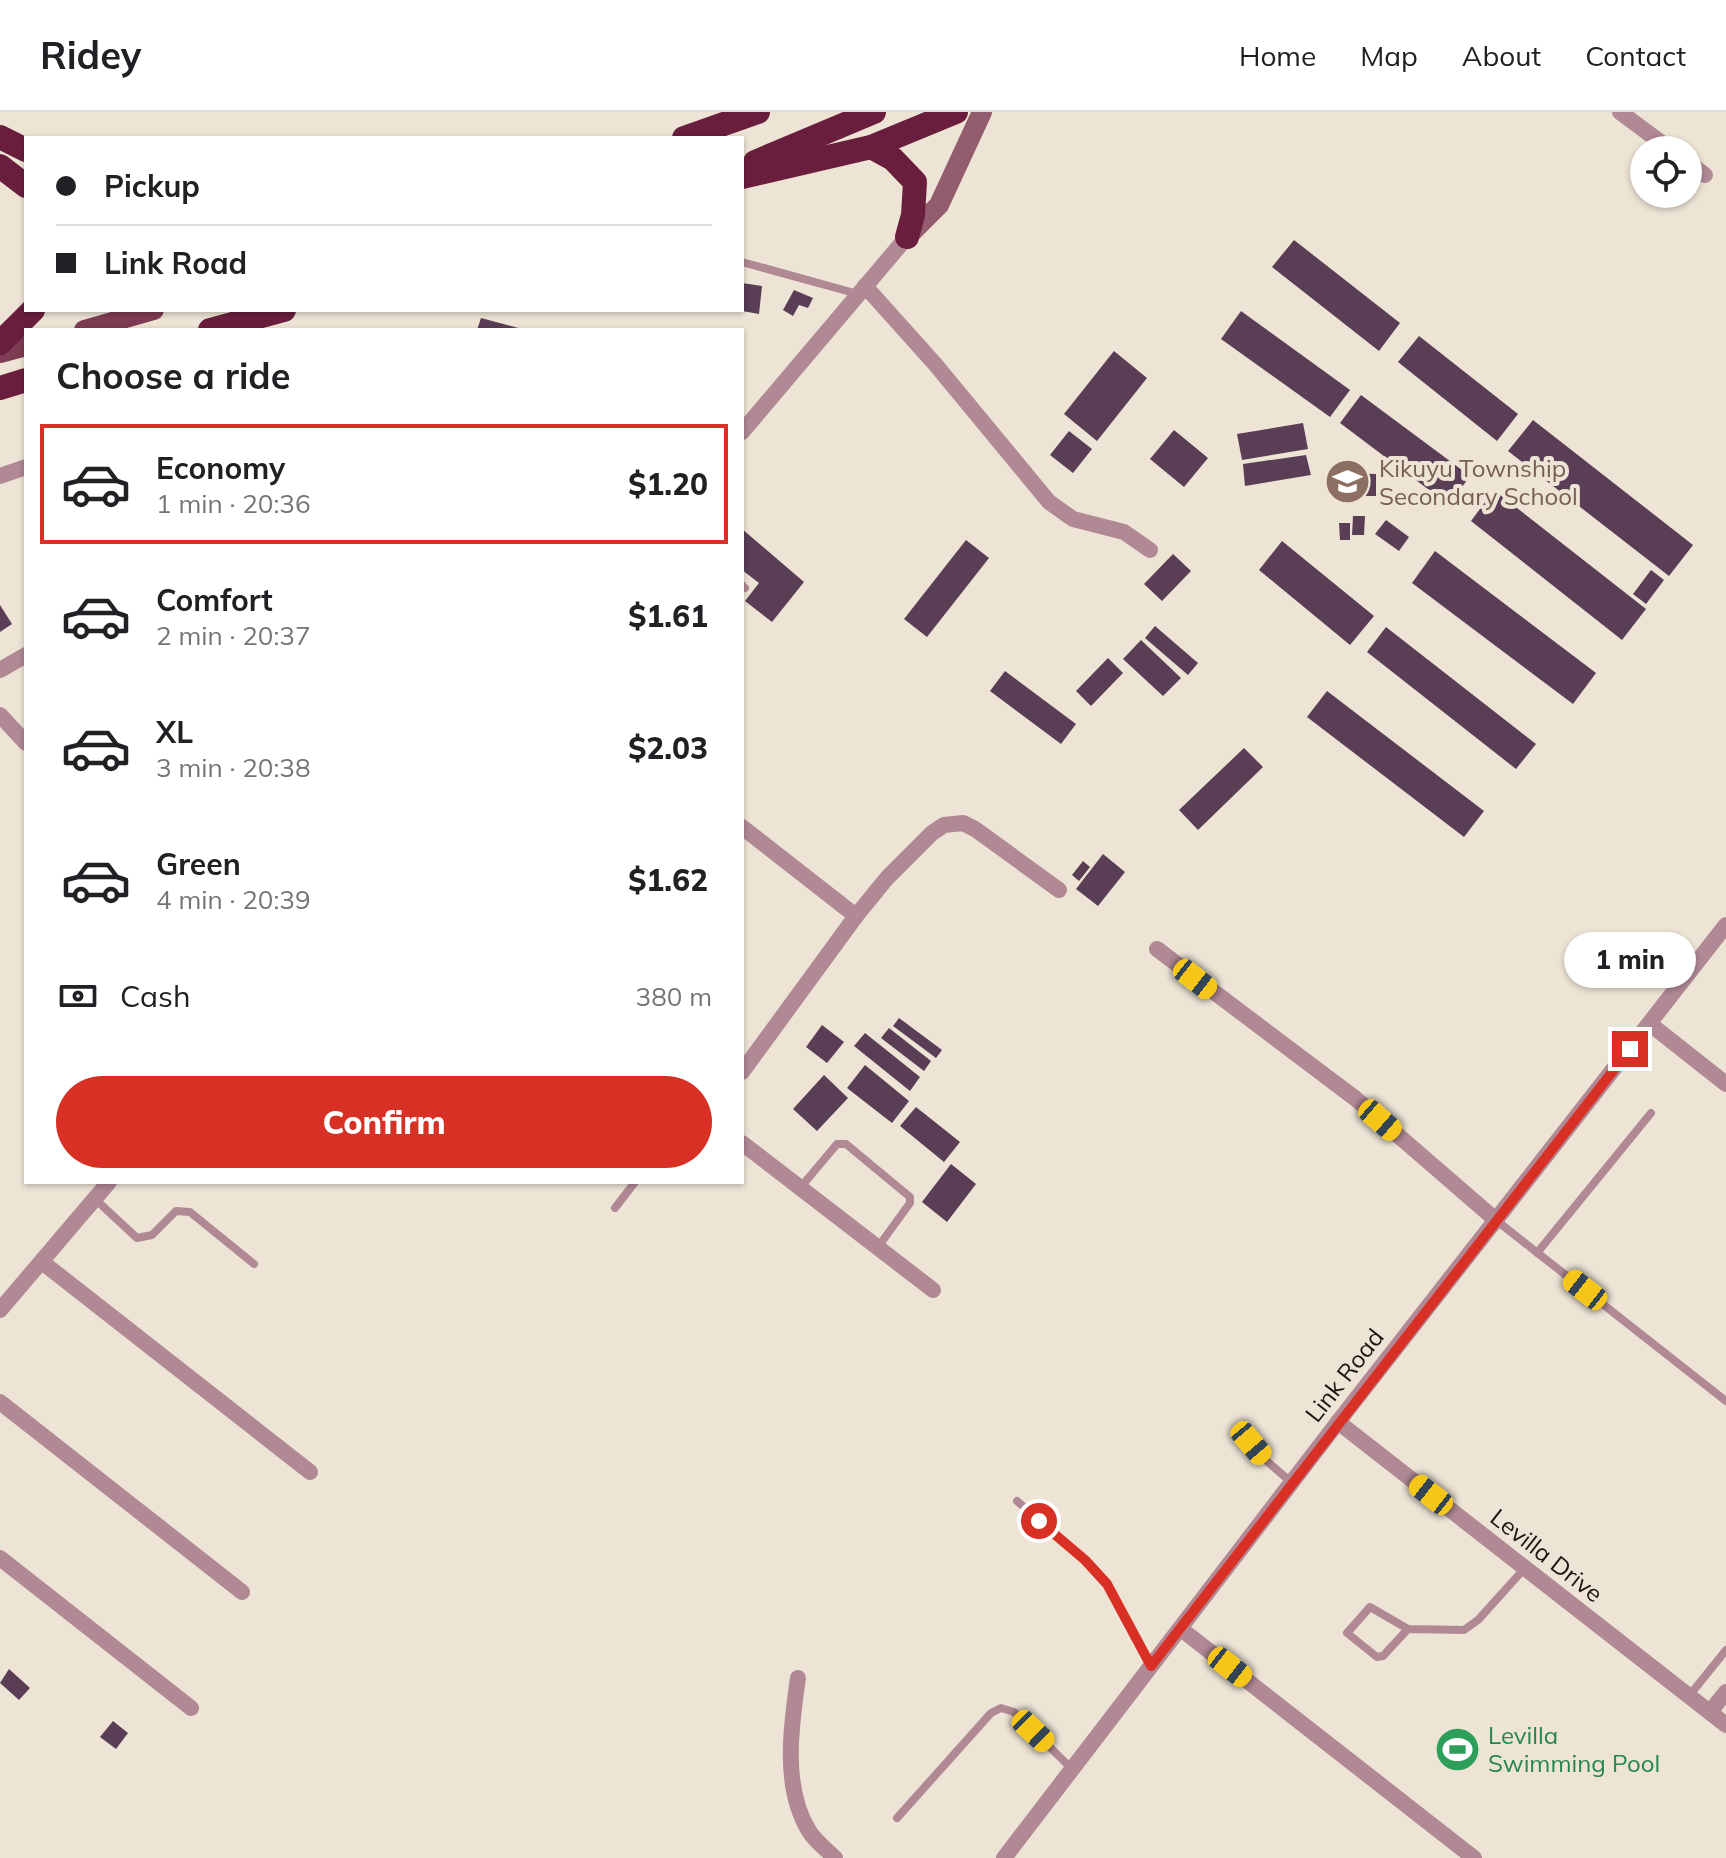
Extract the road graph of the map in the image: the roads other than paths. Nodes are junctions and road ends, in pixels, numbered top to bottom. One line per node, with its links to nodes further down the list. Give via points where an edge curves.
1 (758, 112): 6 (highway)
2 (874, 112): 12 (highway)
3 (956, 112): 9 (highway)
4 (982, 112): 17 (street, via 939,205)
5 (1620, 112): 7 (street)
6 (690, 136)
7 (1652, 136)
8 (0, 137): 10 (highway)
9 (871, 147): 15 (highway); 17 (highway, via 893,159 915,182)
10 (24, 149)
11 (0, 166): 16 (highway)
12 (744, 166)
13 (1702, 173): 14 (street)
14 (1705, 175)
15 (744, 177)
16 (24, 184)
17 (907, 237): 19 (street)
18 (744, 262): 19 (lane)
19 (862, 290): 30 (street); 33 (street, via 935,364 1049,502 1073,519 1124,532)
20 (31, 312): 25 (highway)
21 (147, 312): 23 (main road)
22 (277, 312): 24 (highway)
23 (93, 328)
24 (217, 328)
25 (0, 343)
26 (24, 347): 27 (main road)
27 (0, 353)
28 (24, 381): 29 (highway)
29 (0, 388)
30 (744, 430)
31 (24, 468): 32 (street)
32 (0, 476)
33 (1150, 550)
34 (24, 656): 35 (street)
35 (0, 670)
36 (0, 715): 37 (street)
37 (24, 741)
38 (744, 829): 40 (street)
39 (1059, 890): 40 (street, via 975,829 954,822 932,833)
40 (856, 916): 44 (street)
41 (1726, 925): 43 (street, Link Road)
42 (1157, 949): 53 (street, via 1356,1099)
43 (1650, 1024): 45 (street); 53 (street, Link Road)
44 (744, 1069)
45 (1726, 1084)
46 (1651, 1113): 55 (lane)
47 (744, 1145): 50 (street)
48 (107, 1184): 51 (street)
49 (633, 1184): 52 (lane)
50 (800, 1189): 54 (street); 54 (lane, via 837,1144 846,1144 910,1197)
51 (95, 1199): 56 (street); 57 (lane, via 137,1238 152,1235 176,1211 190,1212)
52 (615, 1208)
53 (1497, 1221): 55 (lane); 62 (street, Link Road)
54 (877, 1248): 58 (street)
55 (1537, 1253): 60 (lane)
56 (42, 1262): 59 (street); 64 (street)
57 (254, 1264)
58 (933, 1290)
59 (0, 1310)
60 (1726, 1401)
61 (0, 1402): 69 (street)
62 (1338, 1422): 65 (street, Link Road); 68 (street, Levilla Drive)
63 (1240, 1430): 65 (lane)
64 (310, 1472)
65 (1292, 1483): 70 (street, Link Road)
66 (1017, 1501): 73 (lane, via 1107,1584)
67 (0, 1558): 77 (street)
68 (1525, 1568): 71 (lane, via 1464,1630); 76 (street, Levilla Drive)
69 (242, 1592)
70 (1181, 1629): 73 (street, Link Road); 84 (street)
71 (1408, 1629): 71 (lane, via 1370,1607 1347,1633 1377,1657)
72 (1726, 1650): 76 (lane)
73 (1151, 1666): 80 (street, Link Road)
74 (798, 1678): 82 (street, via 794,1791 811,1834)
75 (1726, 1692): 78 (street)
76 (1689, 1696): 78 (street, Levilla Drive)
77 (191, 1708)
78 (1710, 1712): 79 (street, Levilla Drive)
79 (1726, 1725)
80 (1072, 1769): 81 (lane, via 1014,1712 1001,1708); 83 (street, Link Road)
81 (897, 1818)
82 (835, 1858)
83 (1004, 1858)
84 (1474, 1858)

